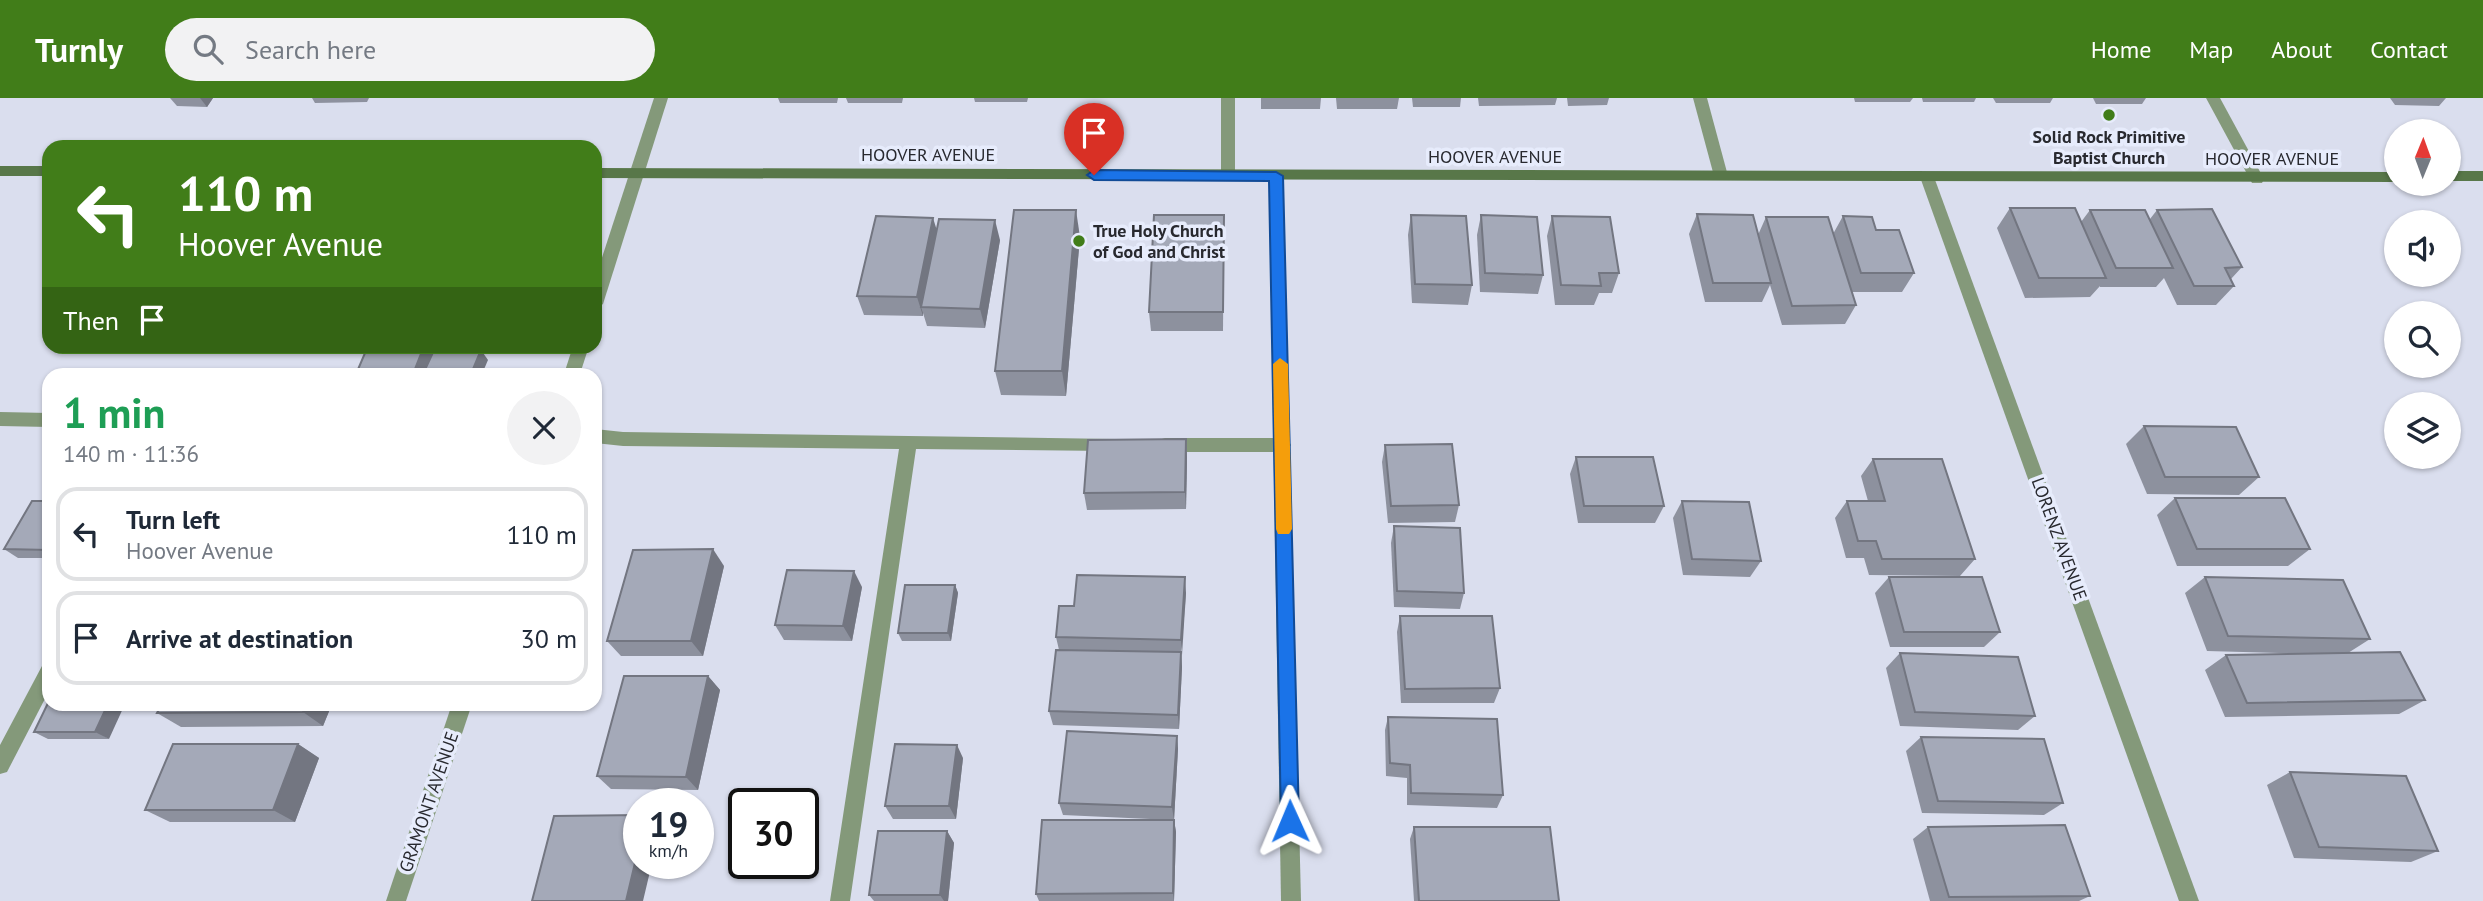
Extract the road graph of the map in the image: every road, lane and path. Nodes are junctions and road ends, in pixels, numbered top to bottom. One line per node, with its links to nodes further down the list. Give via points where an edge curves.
1 (661, 98): 8 (street)
2 (1228, 98): 9 (street)
3 (1700, 98): 11 (street)
4 (2213, 98): 16 (street)
5 (0, 171): 6 (street)
6 (42, 171)
7 (602, 173): 8 (street, HOOVER AVENUE)
8 (637, 173): 9 (street, HOOVER AVENUE); 17 (street)
9 (1228, 176): 10 (street, HOOVER AVENUE)
10 (1276, 176): 11 (street, HOOVER AVENUE); 22 (street)
11 (1721, 176): 14 (street, HOOVER AVENUE)
12 (2461, 176): 13 (street)
13 (2483, 176)
14 (1927, 177): 16 (street, HOOVER AVENUE); 29 (street, LORENZ AVENUE)
15 (2384, 177): 16 (street, HOOVER AVENUE)
16 (2257, 178)
17 (602, 282)
18 (0, 419): 19 (street)
19 (42, 419)
20 (602, 437): 21 (street)
21 (908, 443): 22 (street); 27 (street)
22 (1282, 445): 28 (street)
23 (42, 685): 25 (street)
24 (460, 711): 26 (street, GRAMONT AVENUE)
25 (0, 765)
26 (396, 901)
27 (840, 901)
28 (1291, 901)
29 (2189, 901)

